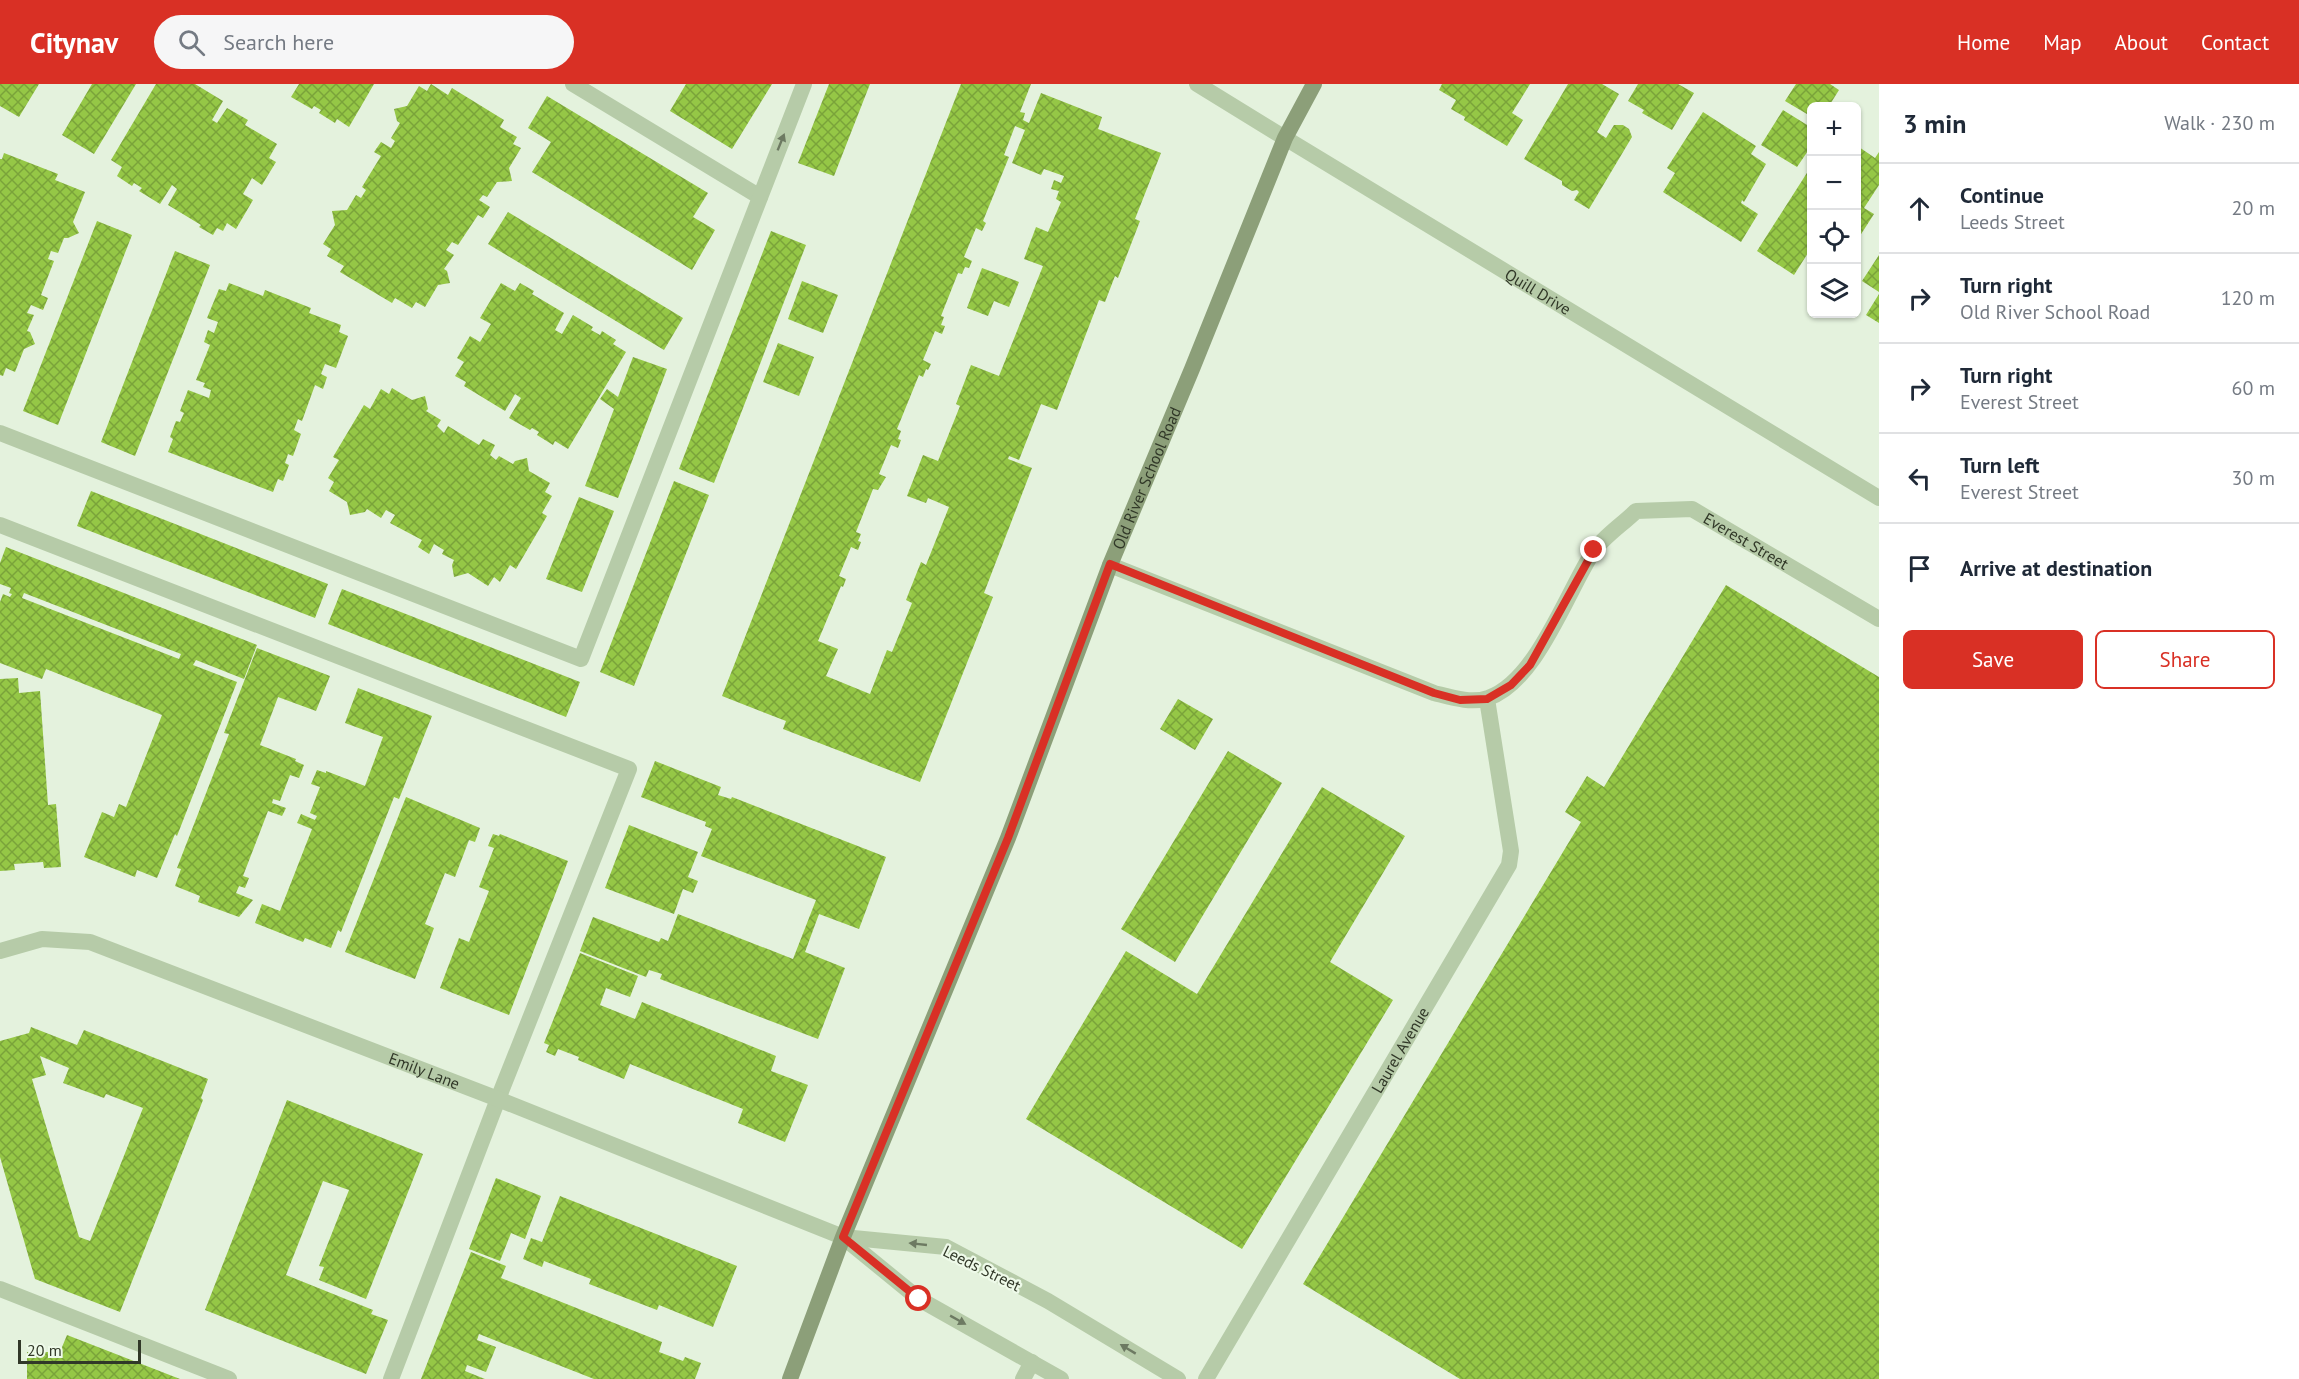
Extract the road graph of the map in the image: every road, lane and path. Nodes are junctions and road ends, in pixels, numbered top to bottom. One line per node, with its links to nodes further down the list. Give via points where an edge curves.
1 (573, 84): 6 (street)
2 (804, 84): 6 (street, one-way to 2)
3 (1197, 84): 5 (street, Quill Drive)
4 (1314, 84): 5 (main road, Old River School Road)
5 (1285, 138): 8 (street, Quill Drive); 10 (main road, Old River School Road)
6 (760, 197): 7 (street, via 581,659)
7 (0, 433)
8 (1879, 498)
9 (0, 525): 14 (street, via 629,770)
10 (1110, 564): 12 (street, via 1434,693 1460,700); 15 (main road, Old River School Road, via 1008,838)
11 (1879, 618): 12 (street, Everest Street, via 1692,509 1636,511 1594,550 1530,665 1511,685)
12 (1487, 699): 24 (street, Laurel Avenue, via 1511,850 1509,865)
13 (0, 951): 14 (street, Emily Lane, via 42,939 90,942)
14 (498, 1099): 15 (street, Emily Lane); 19 (street)
15 (843, 1237): 17 (street, one-way to 17, via 919,1299); 20 (main road, Old River School Road); 23 (street, Leeds Street, one-way to 15, via 1048,1301 946,1247)
16 (0, 1289): 18 (street)
17 (1032, 1362): 21 (street); 22 (street)
18 (229, 1379)
19 (391, 1379)
20 (790, 1379)
21 (1023, 1379)
22 (1061, 1379)
23 (1178, 1379)
24 (1206, 1379)

